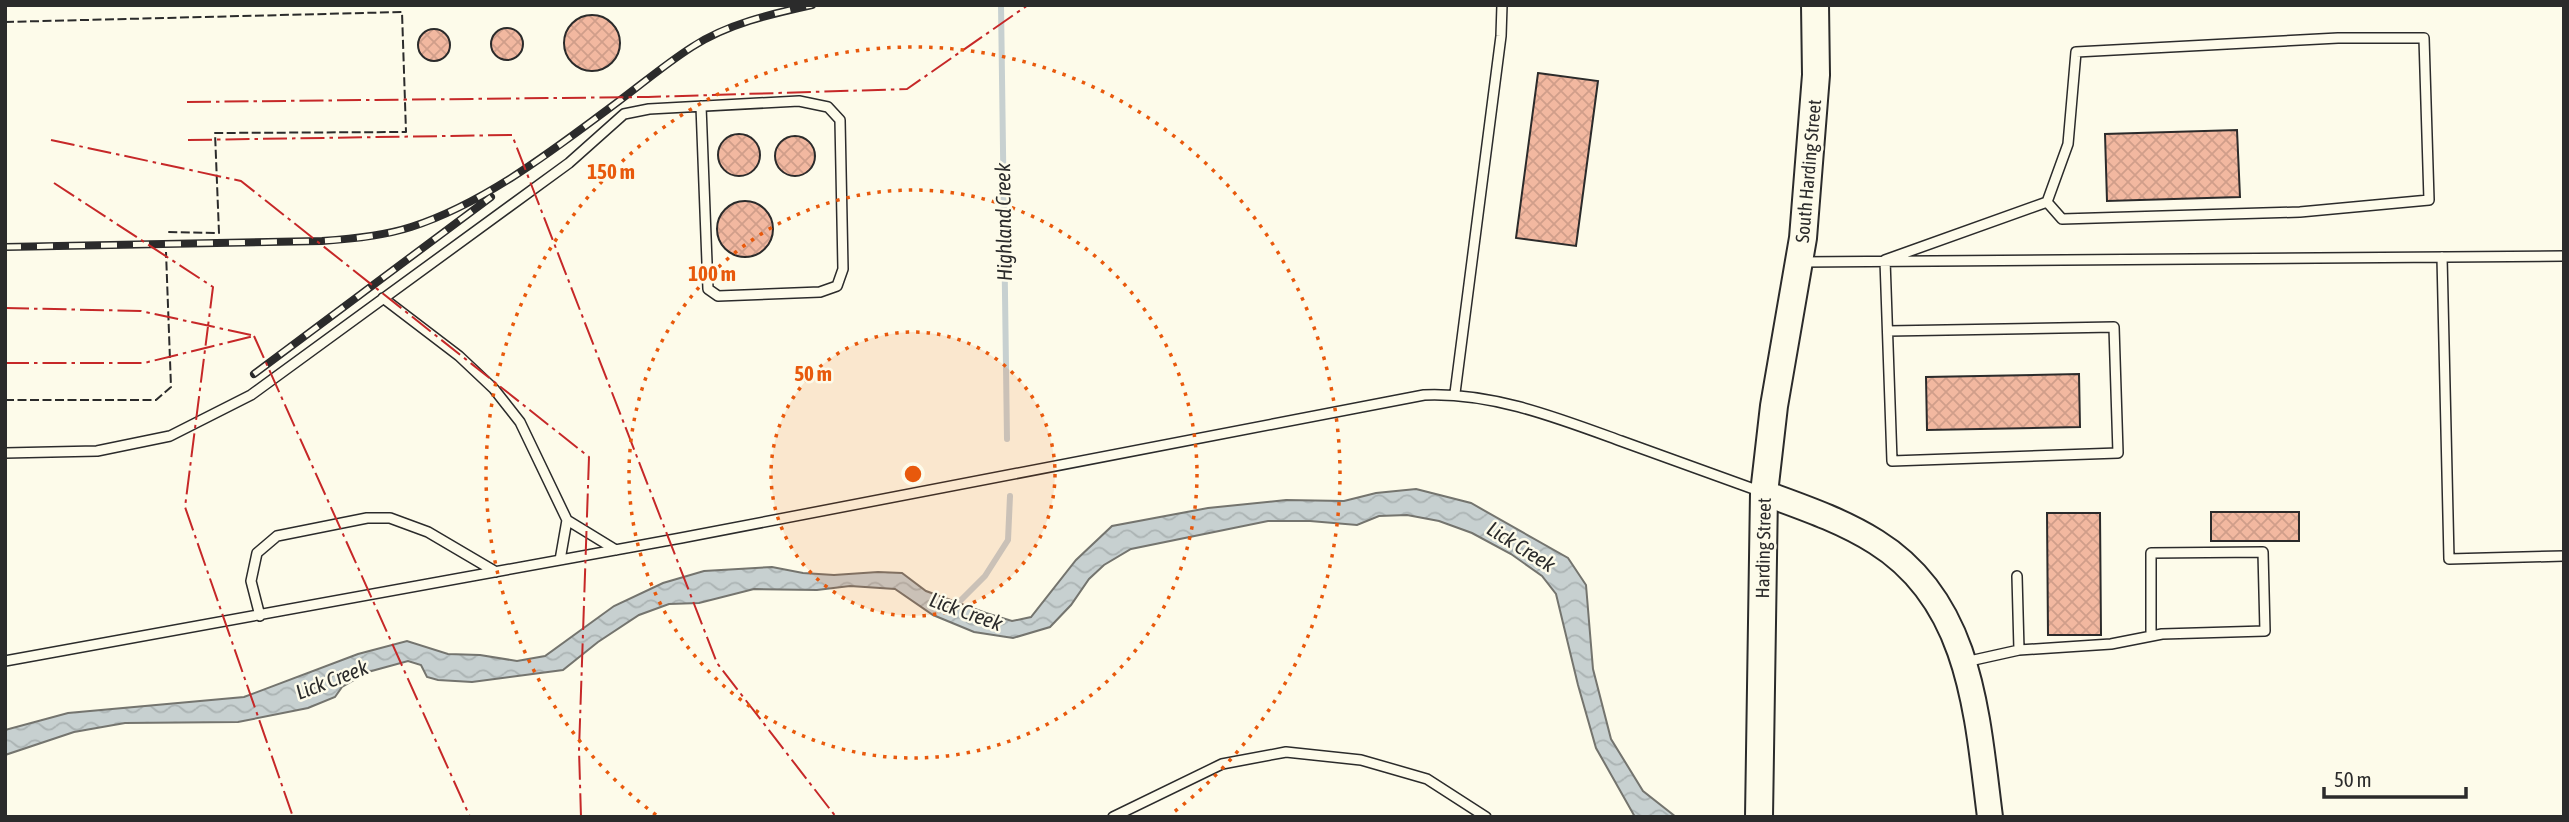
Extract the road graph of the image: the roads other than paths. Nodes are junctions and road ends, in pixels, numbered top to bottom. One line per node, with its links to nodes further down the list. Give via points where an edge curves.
1 (1502, 5): 12 (lane)
2 (1815, 5): 8 (main road, South Harding Street, via 1816,75)
3 (701, 106): 3 (lane, via 799,101 828,107 840,120 842,269 837,286 820,292 718,296 708,289); 9 (lane, via 624,114 569,163)
4 (2047, 202): 4 (lane, via 2062,219 2300,212 2429,200 2424,38 2076,52 2068,144); 7 (lane)
5 (2564, 256): 6 (lane)
6 (2442, 257): 7 (lane); 17 (lane, via 2449,559)
7 (1885, 260): 8 (lane); 10 (lane)
8 (1799, 262): 11 (main road, South Harding Street)
9 (383, 298): 13 (lane, via 251,395 170,436 97,452); 15 (lane, via 494,389 520,422)
10 (1888, 331): 10 (lane, via 1892,461 2118,453 2113,327)
11 (1786, 336): 14 (main road, Harding Street)
12 (1455, 393): 14 (lane, via 1576,424); 16 (lane, via 1424,395)
13 (5, 453)
14 (1764, 493): 25 (main road, via 1846,525 1894,554 1934,600); 28 (main road, Harding Street)
15 (567, 520): 16 (lane); 18 (lane)
16 (616, 550): 18 (lane)
17 (2564, 556)
18 (560, 561): 19 (lane)
19 (496, 572): 21 (lane); 21 (lane, via 428,532 390,518 367,518 277,536 257,553 251,581)
20 (2017, 576): 23 (lane)
21 (260, 616): 24 (lane)
22 (2151, 636): 22 (lane, via 2265,631 2263,552 2151,553); 23 (lane, via 2111,644)
23 (2019, 650): 25 (lane)
24 (5, 662)
25 (1965, 662): 29 (main road, via 1976,708)
26 (1113, 817): 27 (lane, via 1222,764 1286,752 1361,760 1427,779)
27 (1486, 817)
28 (1759, 817)
29 (1990, 817)

